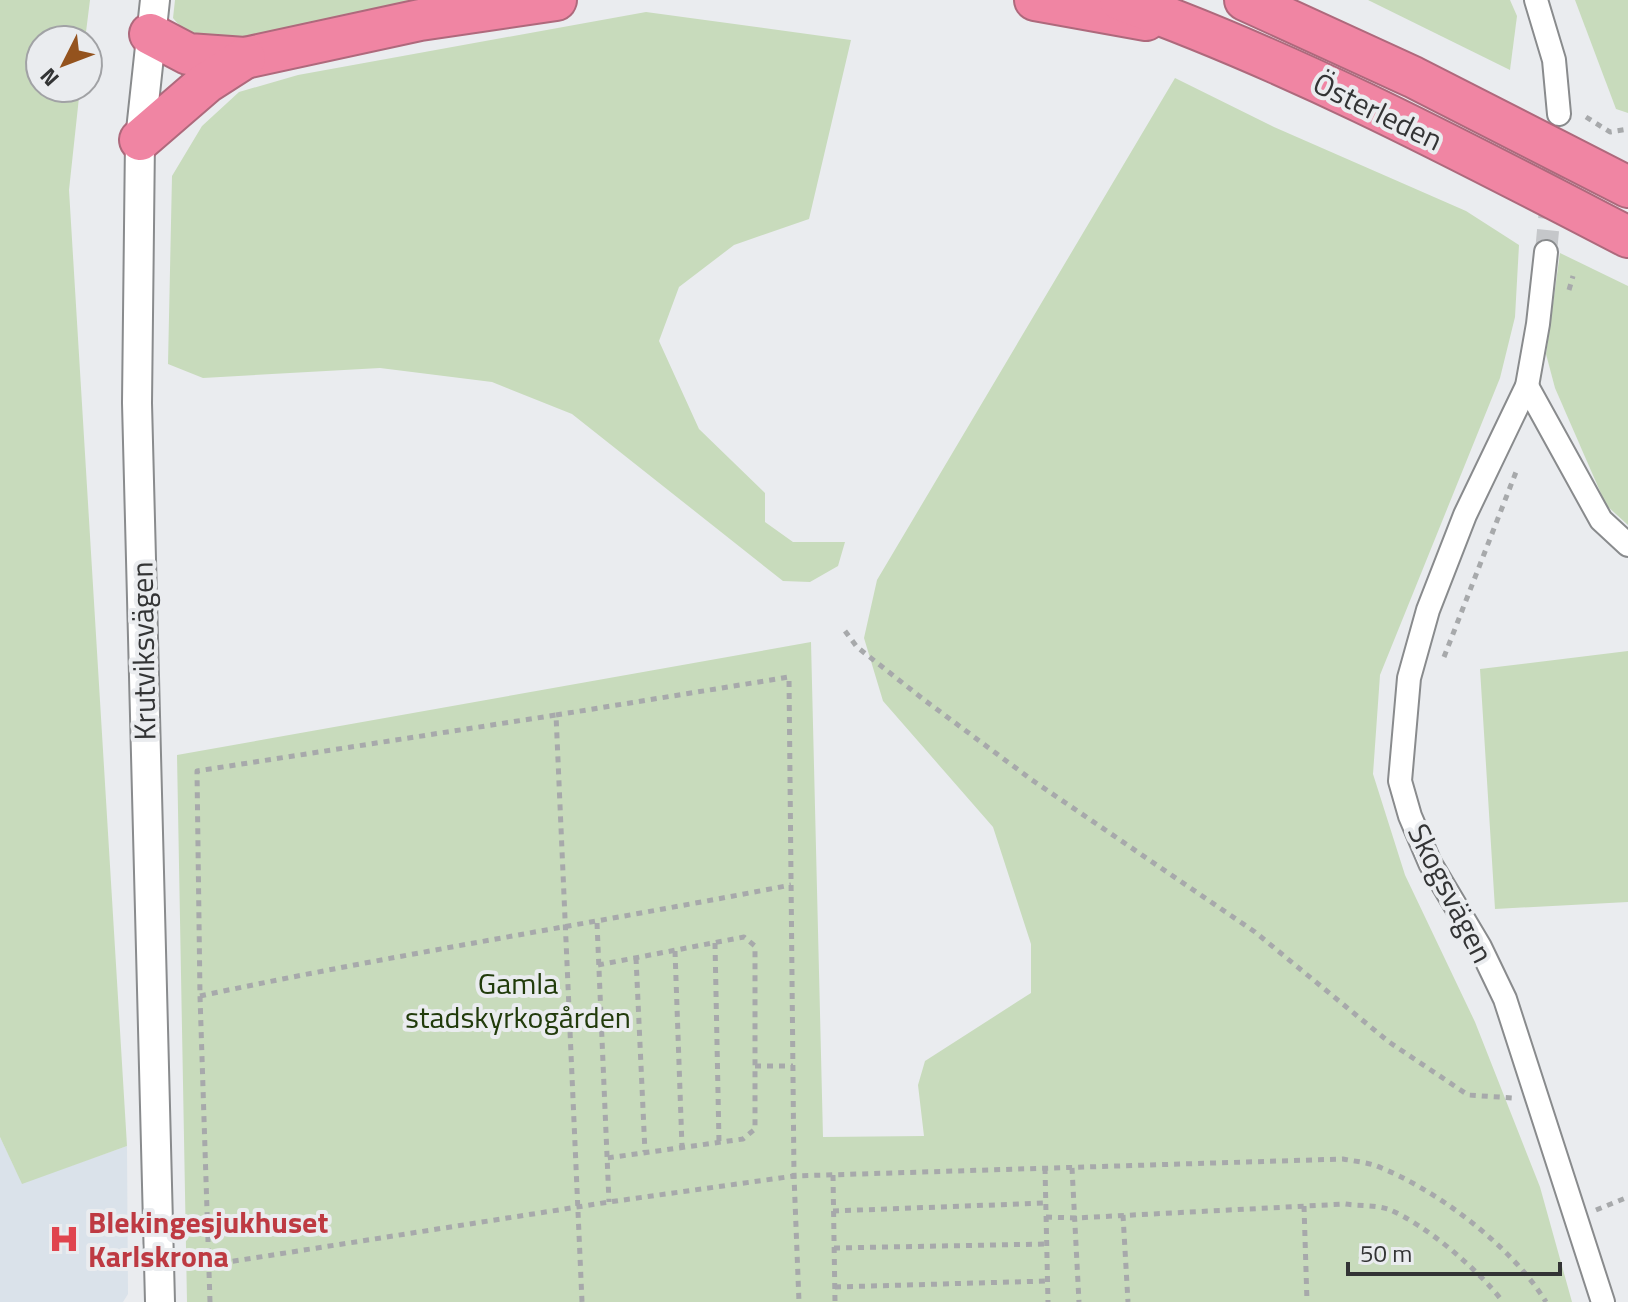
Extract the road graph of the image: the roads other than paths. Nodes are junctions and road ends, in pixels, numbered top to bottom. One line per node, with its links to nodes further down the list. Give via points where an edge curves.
1 (556, 0): 8 (highway, via 420,20)
2 (1035, 0): 7 (highway)
3 (1120, 0): 7 (highway, Österleden)
4 (1245, 0): 11 (highway, Österleden, via 1413,77)
5 (1536, 0): 9 (street, via 1554,60)
6 (153, 17): 8 (highway, via 188,54); 10 (street, Krutviksvägen)
7 (1205, 31): 12 (highway, Österleden, via 1397,118)
8 (245, 58): 10 (highway, via 197,89)
9 (1559, 114)
10 (140, 140): 16 (street, Krutviksvägen, via 137,403)
11 (1628, 187)
12 (1628, 237)
13 (1546, 252): 14 (street, Skogsvägen)
14 (1527, 386): 15 (street, via 1601,520); 17 (street, Skogsvägen, via 1465,515 1428,610 1409,678 1400,781 1430,863 1505,999)
15 (1628, 545)
16 (160, 1302)
17 (1603, 1302)

